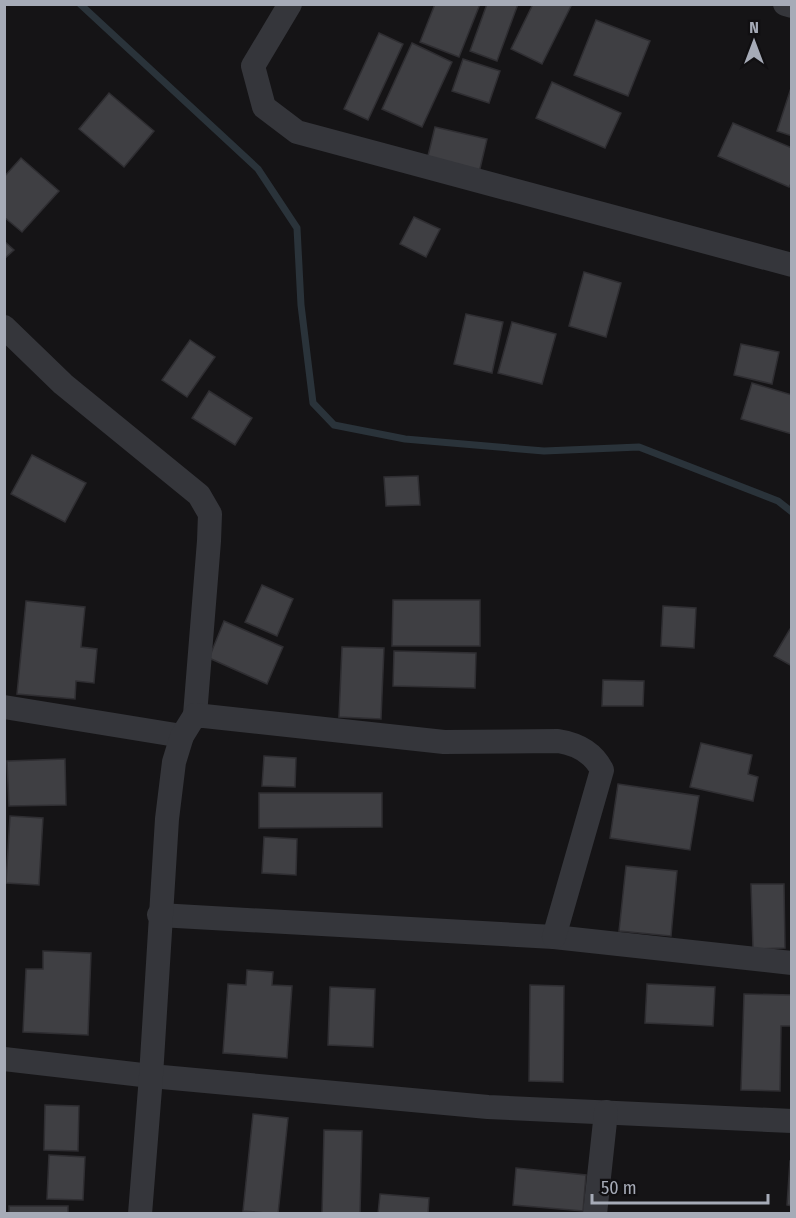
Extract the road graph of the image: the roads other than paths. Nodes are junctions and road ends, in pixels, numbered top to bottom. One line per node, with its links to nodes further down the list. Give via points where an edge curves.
1 (290, 4): 4 (street, via 253,66 264,107 297,132)
2 (785, 4): 3 (street)
3 (792, 6)
4 (792, 265)
5 (4, 327): 7 (street, via 63,384 199,495 210,514)
6 (4, 707): 8 (street)
7 (195, 715): 8 (street); 10 (street, via 444,742 574,744 597,760 602,770)
8 (182, 736): 9 (street, via 168,807)
9 (159, 915): 10 (street); 13 (street)
10 (555, 937): 11 (street)
11 (792, 963)
12 (4, 1059): 13 (street)
13 (151, 1076): 14 (street, via 488,1107); 16 (street)
14 (606, 1112): 15 (street); 17 (street)
15 (792, 1121)
16 (140, 1214)
17 (595, 1214)

